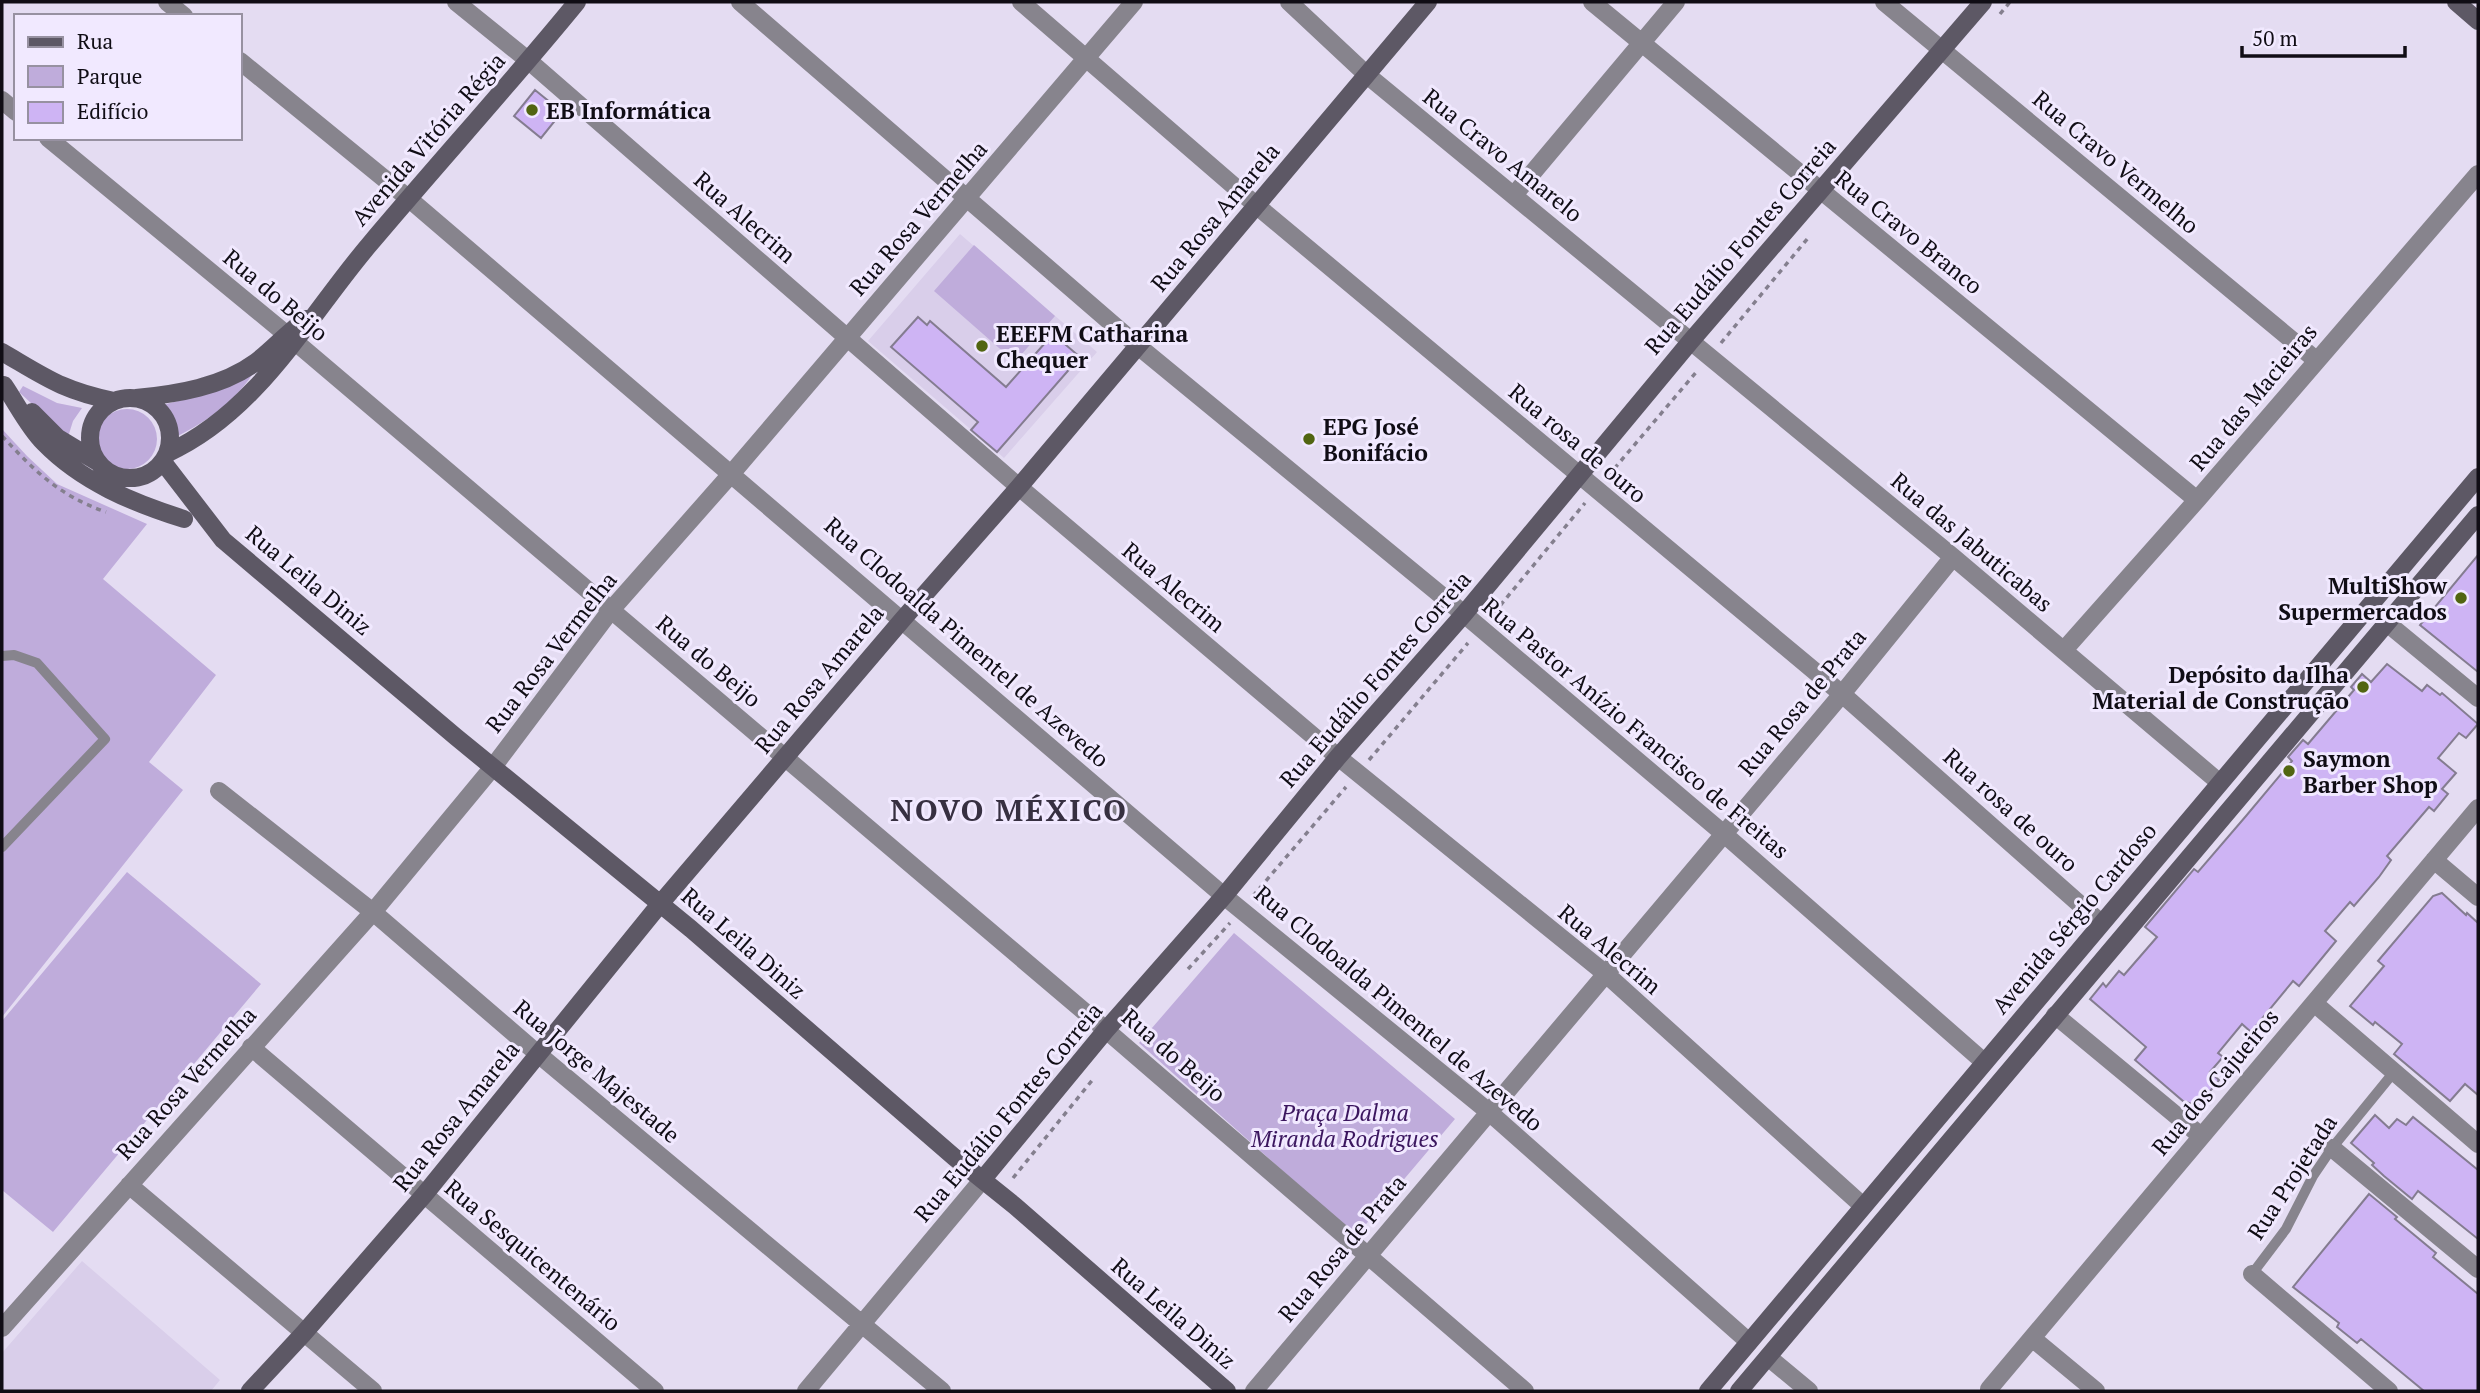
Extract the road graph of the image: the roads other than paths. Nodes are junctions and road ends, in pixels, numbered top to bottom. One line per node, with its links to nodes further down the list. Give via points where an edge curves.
1 (167, 2): 14 (street)
2 (456, 2): 19 (street, Rua Alecrim)
3 (577, 2): 19 (street, Avenida Vitória Régia)
4 (740, 2): 27 (street, Rua Pastor Anízio Francisco de Freitas)
5 (1021, 2): 18 (street, Rua rosa de ouro)
6 (1135, 2): 18 (street, Rua Rosa Vermelha)
7 (1289, 2): 21 (street, Rua Cravo Amarelo)
8 (1428, 2): 21 (street, Rua Rosa Amarela)
9 (1592, 2): 16 (street, Rua Cravo Branco)
10 (1676, 2): 16 (street)
11 (1884, 2): 17 (street, Rua Cravo Vermelho)
12 (1983, 2): 17 (street, Rua Eudálio Fontes Correia)
13 (2456, 2): 15 (street)
14 (182, 14)
15 (2478, 21)
16 (1641, 43): 24 (street, Rua Cravo Branco); 25 (street)
17 (1943, 49): 24 (street, Rua Eudálio Fontes Correia); 34 (street, Rua Cravo Vermelho)
18 (1087, 57): 27 (street, Rua Rosa Vermelha); 28 (street, Rua rosa de ouro)
19 (528, 61): 26 (street, Avenida Vitória Régia); 30 (street, Rua Alecrim)
20 (242, 63): 26 (street, Rua Clodoalda Pimentel de Azevedo)
21 (1367, 75): 25 (street, Rua Cravo Amarelo); 28 (street, Rua Rosa Amarela)
22 (50, 140): 29 (street, Rua do Beijo)
23 (2478, 174): 34 (street, Rua das Macieiras)
24 (1819, 191): 31 (street, Rua Eudálio Fontes Correia); 44 (street, Rua Cravo Branco)
25 (1514, 195): 31 (street, Rua Cravo Amarelo)
26 (408, 198): 29 (street, Avenida Vitória Régia); 40 (street, Rua Clodoalda Pimentel de Azevedo)
27 (967, 199): 30 (street, Rua Rosa Vermelha); 32 (street, Rua Pastor Anízio Francisco de Freitas)
28 (1257, 206): 32 (street, Rua Rosa Amarela); 41 (street, Rua rosa de ouro)
29 (291, 338): 36 (street, Avenida Vitória Régia, via 227,379); 37 (street, Avenida Vitória Régia, via 238,406); 50 (street, Rua do Beijo)
30 (847, 338): 40 (street, Rua Rosa Vermelha); 43 (street, Rua Alecrim)
31 (1690, 342): 41 (street, Rua Eudálio Fontes Correia); 48 (street, Rua das Jabuticabas)
32 (1138, 346): 43 (street, Rua Rosa Amarela); 51 (street, Rua Pastor Anízio Francisco de Freitas)
33 (2, 352): 36 (street, via 83,395)
34 (2316, 360): 44 (street, Rua das Macieiras)
35 (3, 384): 38 (street, via 58,438); 46 (street, via 43,442 83,476 136,503)
36 (121, 400): 37 (street, via 142,400 163,415 170,440); 38 (street, via 99,412 91,427)
37 (165, 457): 39 (street, via 145,476); 47 (street, Rua Leila Diniz)
38 (96, 461): 39 (street)
39 (111, 474): 46 (street, Rua Leila Diniz)
40 (732, 474): 50 (street, Rua Rosa Vermelha); 52 (street, Rua Clodoalda Pimentel de Azevedo)
41 (1579, 476): 51 (street, Rua Eudálio Fontes Correia); 58 (street, Rua rosa de ouro)
42 (2478, 477): 49 (street, Avenida Sérgio Cardoso)
43 (1019, 487): 52 (street, Rua Rosa Amarela); 61 (street, Rua Alecrim)
44 (2197, 500): 54 (street, Rua das Macieiras)
45 (2478, 514): 53 (street, Avenida Sérgio Cardoso)
46 (184, 519): 47 (street, Rua Leila Diniz)
47 (223, 540): 62 (street, Rua Leila Diniz)
48 (1953, 557): 54 (street, Rua das Jabuticabas); 58 (street, Rua Rosa de Prata)
49 (2368, 608): 53 (street); 56 (street, Avenida Sérgio Cardoso)
50 (611, 610): 60 (street, Rua do Beijo); 62 (street, Rua Rosa Vermelha)
51 (1464, 614): 61 (street, Rua Eudálio Fontes Correia); 67 (street, Rua Pastor Anízio Francisco de Freitas)
52 (903, 619): 60 (street, Rua Rosa Amarela); 72 (street, Rua Clodoalda Pimentel de Azevedo)
53 (2387, 623): 57 (street, Avenida Sérgio Cardoso); 59 (street)
54 (2064, 650): 63 (street, Rua das Jabuticabas)
55 (2, 656): 68 (lane, via 37,663 105,739)
56 (2315, 670): 57 (street); 63 (street, Avenida Sérgio Cardoso)
57 (2334, 685): 65 (street, Avenida Sérgio Cardoso)
58 (1842, 694): 67 (street, Rua Rosa de Prata); 76 (street, Rua rosa de ouro)
59 (2478, 698)
60 (785, 757): 74 (street, Rua Rosa Amarela); 82 (street, Rua do Beijo)
61 (1338, 757): 72 (street, Rua Eudálio Fontes Correia); 78 (street, Rua Alecrim)
62 (493, 767): 74 (street, Rua Leila Diniz); 75 (street, Rua Rosa Vermelha)
63 (2220, 783): 65 (street); 69 (street, Avenida Sérgio Cardoso)
64 (219, 791): 75 (street, Rua Jorge Majestade)
65 (2238, 799): 71 (street, Avenida Sérgio Cardoso)
66 (2478, 808): 70 (street, Rua dos Cajueiros)
67 (1724, 834): 78 (street, Rua Rosa de Prata); 85 (street, Rua Pastor Anízio Francisco de Freitas)
68 (2, 847)
69 (2160, 854): 71 (street); 76 (street, Avenida Sérgio Cardoso)
70 (2434, 860): 73 (street); 80 (street, Rua dos Cajueiros)
71 (2178, 870): 77 (street, Avenida Sérgio Cardoso)
72 (1224, 896): 82 (street, Rua Eudálio Fontes Correia); 88 (street, Rua Clodoalda Pimentel de Azevedo)
73 (2478, 897)
74 (660, 904): 84 (street, Rua Rosa Amarela); 92 (street, Rua Leila Diniz)
75 (373, 912): 83 (street, Rua Rosa Vermelha); 84 (street, Rua Jorge Majestade)
76 (2101, 923): 77 (street); 79 (street, Avenida Sérgio Cardoso)
77 (2119, 939): 81 (street, Avenida Sérgio Cardoso)
78 (1605, 974): 88 (street, Rua Rosa de Prata); 95 (street, Rua Alecrim)
79 (2036, 1000): 81 (street); 85 (street, Avenida Sérgio Cardoso)
80 (2314, 1003): 86 (street); 89 (street, Rua dos Cajueiros)
81 (2055, 1015): 87 (street, Avenida Sérgio Cardoso); 89 (street)
82 (1106, 1030): 92 (street, Rua Eudálio Fontes Correia); 97 (street, Rua do Beijo)
83 (251, 1047): 93 (street, Rua Rosa Vermelha); 94 (street, Rua Sesquicentenário)
84 (538, 1054): 94 (street, Rua Rosa Amarela); 102 (street, Rua Jorge Majestade)
85 (1984, 1062): 87 (street); 95 (street, Avenida Sérgio Cardoso)
86 (2394, 1072): 90 (street); 91 (lane, Rua Projetada)
87 (2002, 1078): 96 (street, Avenida Sérgio Cardoso)
88 (1489, 1112): 97 (street, Rua Rosa de Prata); 106 (street, Rua Clodoalda Pimentel de Azevedo)
89 (2201, 1136): 105 (street, Rua dos Cajueiros)
90 (2478, 1144)
91 (2332, 1148): 98 (street); 100 (lane, Rua Projetada, via 2286,1229)
92 (983, 1179): 102 (street, Rua Eudálio Fontes Correia); 114 (street, Rua Leila Diniz)
93 (128, 1185): 103 (street, Rua Rosa Vermelha); 104 (street)
94 (424, 1195): 104 (street, Rua Rosa Amarela); 111 (street, Rua Sesquicentenário)
95 (1863, 1206): 96 (street); 99 (street, Avenida Sérgio Cardoso)
96 (1881, 1221): 101 (street, Avenida Sérgio Cardoso)
97 (1369, 1255): 115 (street, Rua Rosa de Prata); 116 (street, Rua do Beijo)
98 (2478, 1269)
99 (1808, 1270): 101 (street); 106 (street, Avenida Sérgio Cardoso)
100 (2252, 1274): 121 (street)
101 (1826, 1285): 107 (street, Avenida Sérgio Cardoso)
102 (863, 1325): 112 (street, Rua Eudálio Fontes Correia); 113 (street, Rua Jorge Majestade)
103 (2, 1328)
104 (303, 1334): 109 (street, Rua Rosa Amarela); 110 (street)
105 (2032, 1338): 108 (street, Rua dos Cajueiros); 120 (street)
106 (1749, 1342): 107 (street); 117 (street, Avenida Sérgio Cardoso)
107 (1768, 1357): 118 (street, Avenida Sérgio Cardoso); 119 (street)
108 (1989, 1389)
109 (250, 1391)
110 (373, 1391)
111 (655, 1391)
112 (806, 1391)
113 (942, 1391)
114 (1227, 1391)
115 (1254, 1391)
116 (1525, 1391)
117 (1708, 1391)
118 (1739, 1391)
119 (1809, 1391)
120 (2096, 1391)
121 (2389, 1391)

